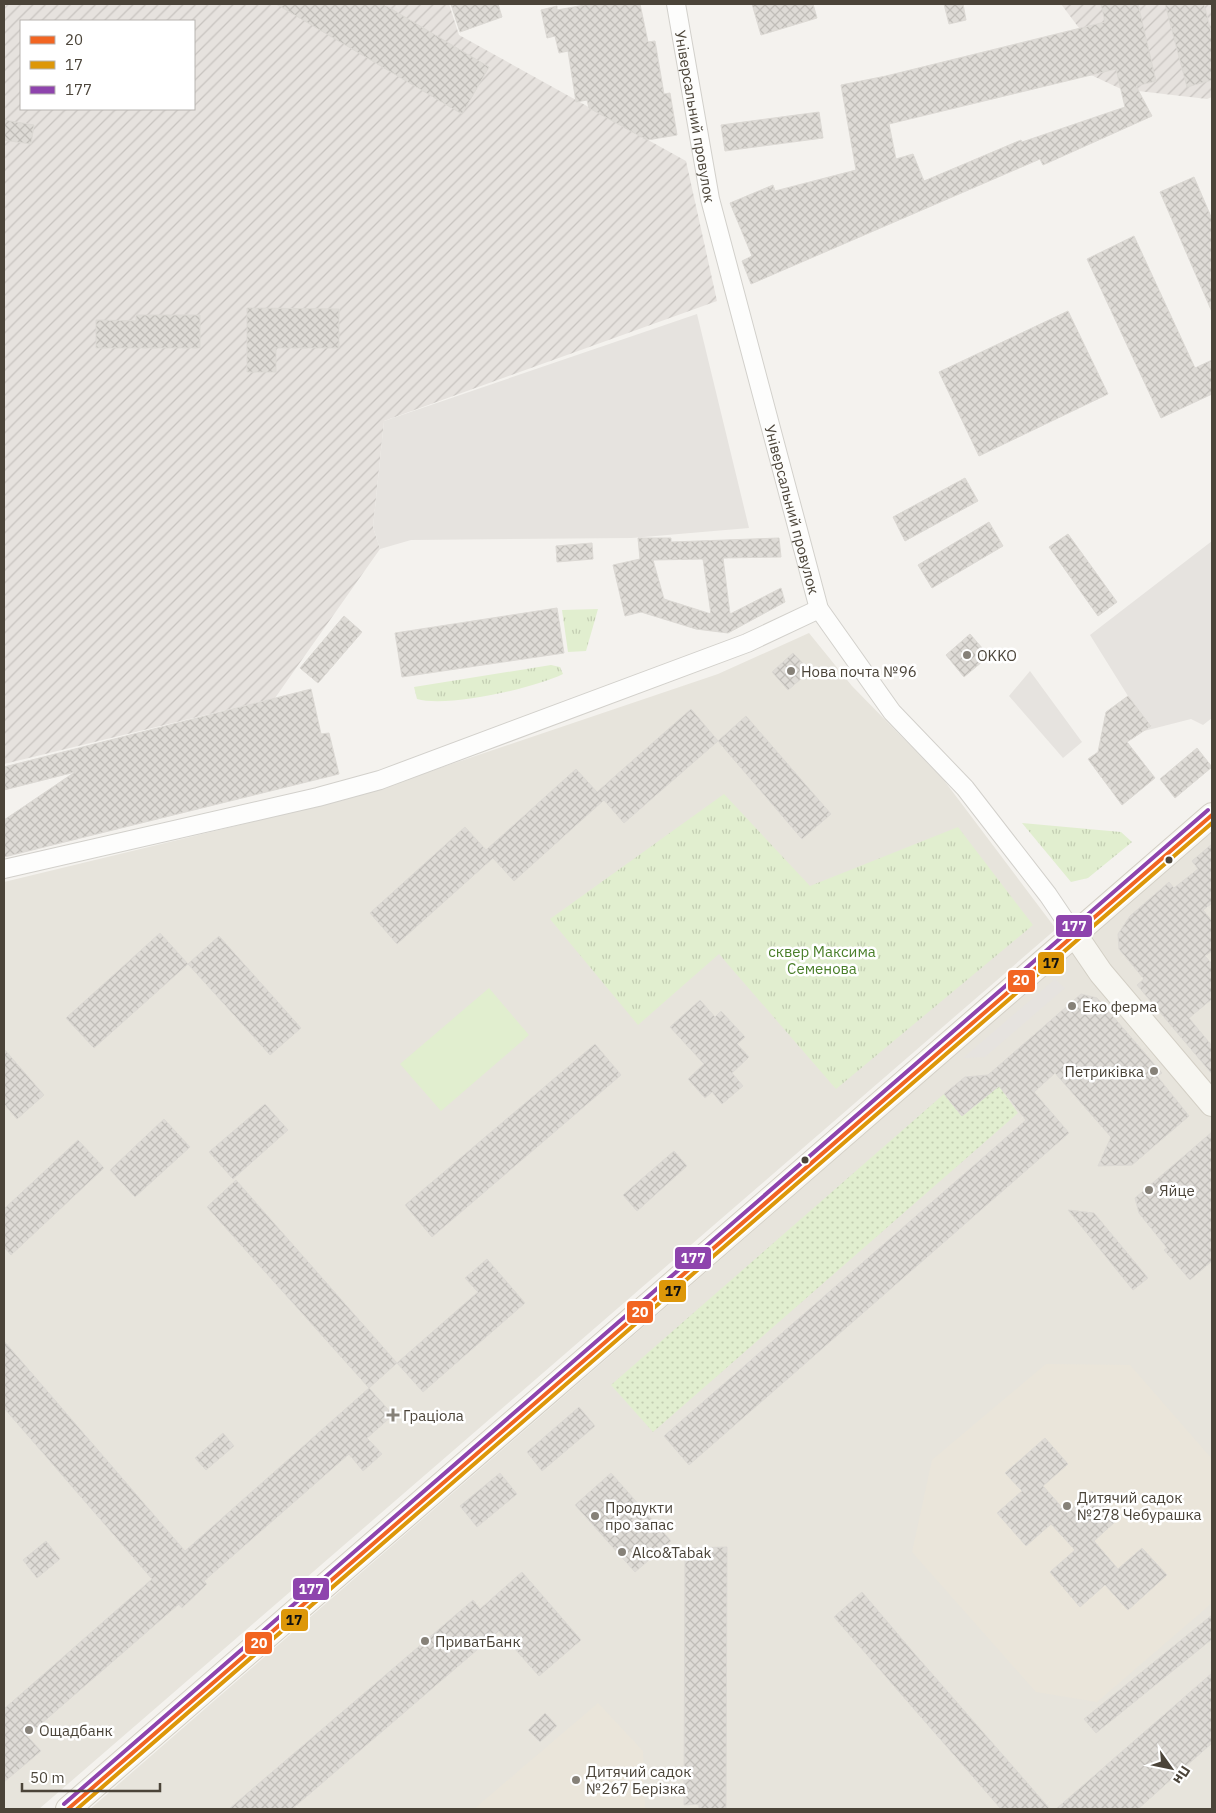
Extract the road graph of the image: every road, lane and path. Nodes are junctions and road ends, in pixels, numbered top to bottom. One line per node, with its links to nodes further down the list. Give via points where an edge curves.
1 (676, 4): 2 (street, Універсальний провулок, via 710,199)
2 (819, 609): 4 (street, via 747,643 380,780); 5 (street, Універсальний провулок, via 892,712 965,788)
3 (1212, 815): 5 (main road)
4 (4, 869)
5 (1075, 935): 6 (main road, via 1101,973); 7 (main road)
6 (1212, 1104)
7 (68, 1809)

